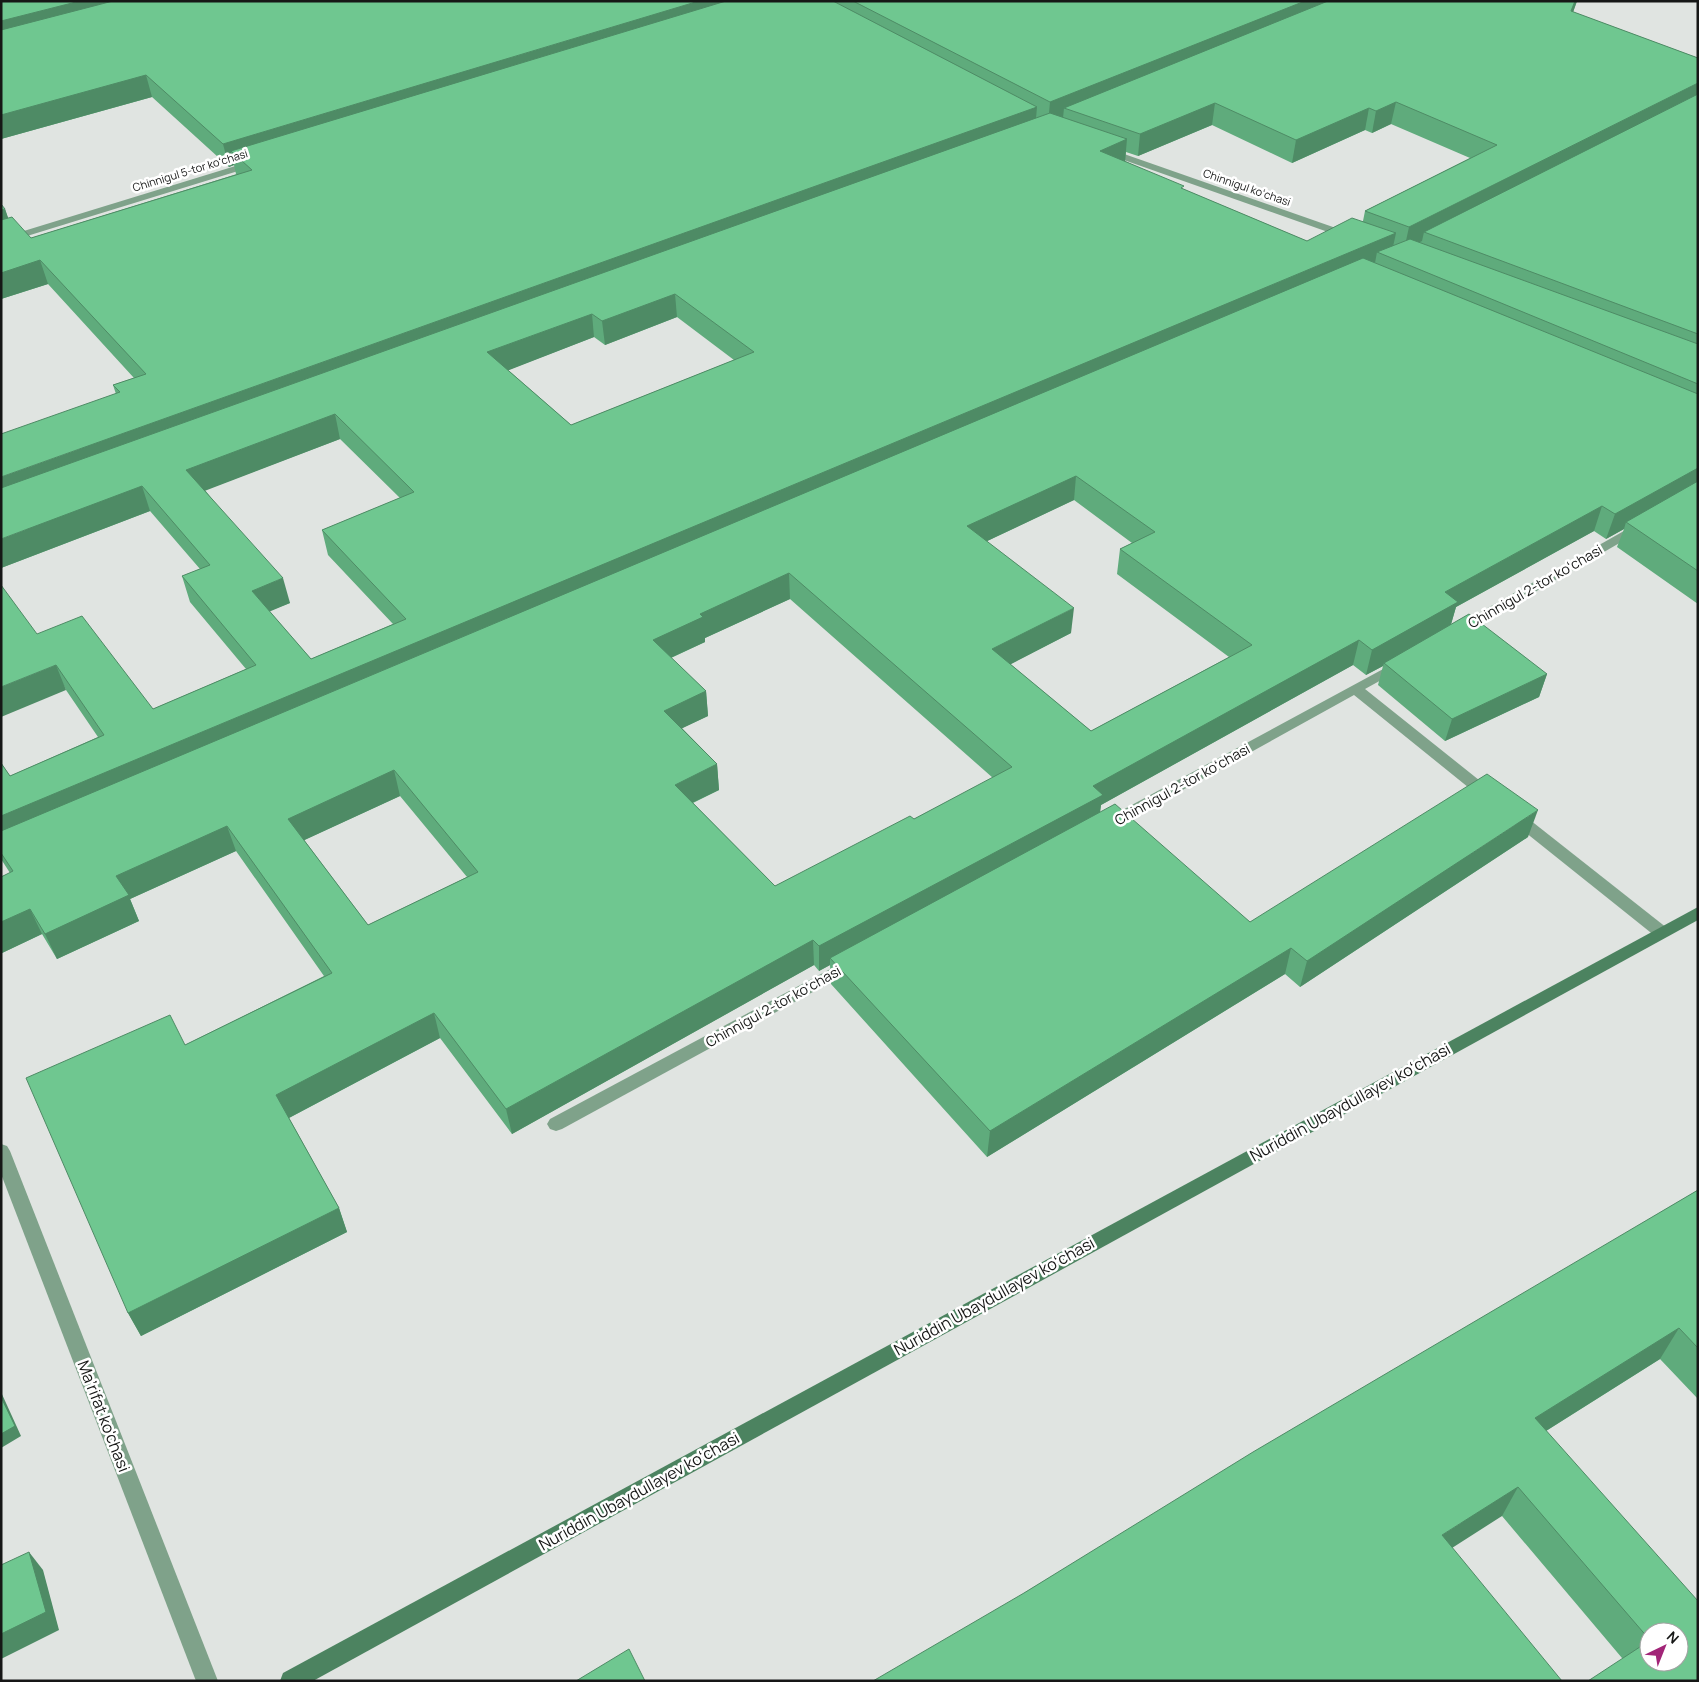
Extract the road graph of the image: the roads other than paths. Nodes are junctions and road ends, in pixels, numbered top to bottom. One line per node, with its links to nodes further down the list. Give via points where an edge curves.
1 (1095, 147): 3 (street, Chinnigul koʻchasi)
2 (266, 160): 4 (street, Chinnigul 5-tor koʻchasi)
3 (1358, 239)
4 (1, 241)
5 (1646, 522): 6 (street, Chinnigul 2-tor koʻchasi)
6 (1450, 635)
7 (1407, 660): 8 (street, Chinnigul 2-tor koʻchasi)
8 (1356, 689): 9 (street, Chinnigul 2-tor koʻchasi); 11 (street)
9 (1095, 831)
10 (1698, 913): 11 (main road, Nuriddin Ubaydullayev koʻchasi)
11 (1661, 932): 16 (main road, Nuriddin Ubaydullayev koʻchasi)
12 (860, 958): 13 (street, Chinnigul 2-tor koʻchasi)
13 (556, 1124)
14 (1, 1151): 15 (street, Maʼrifat ko'chasi)
15 (207, 1681)
16 (291, 1681)

